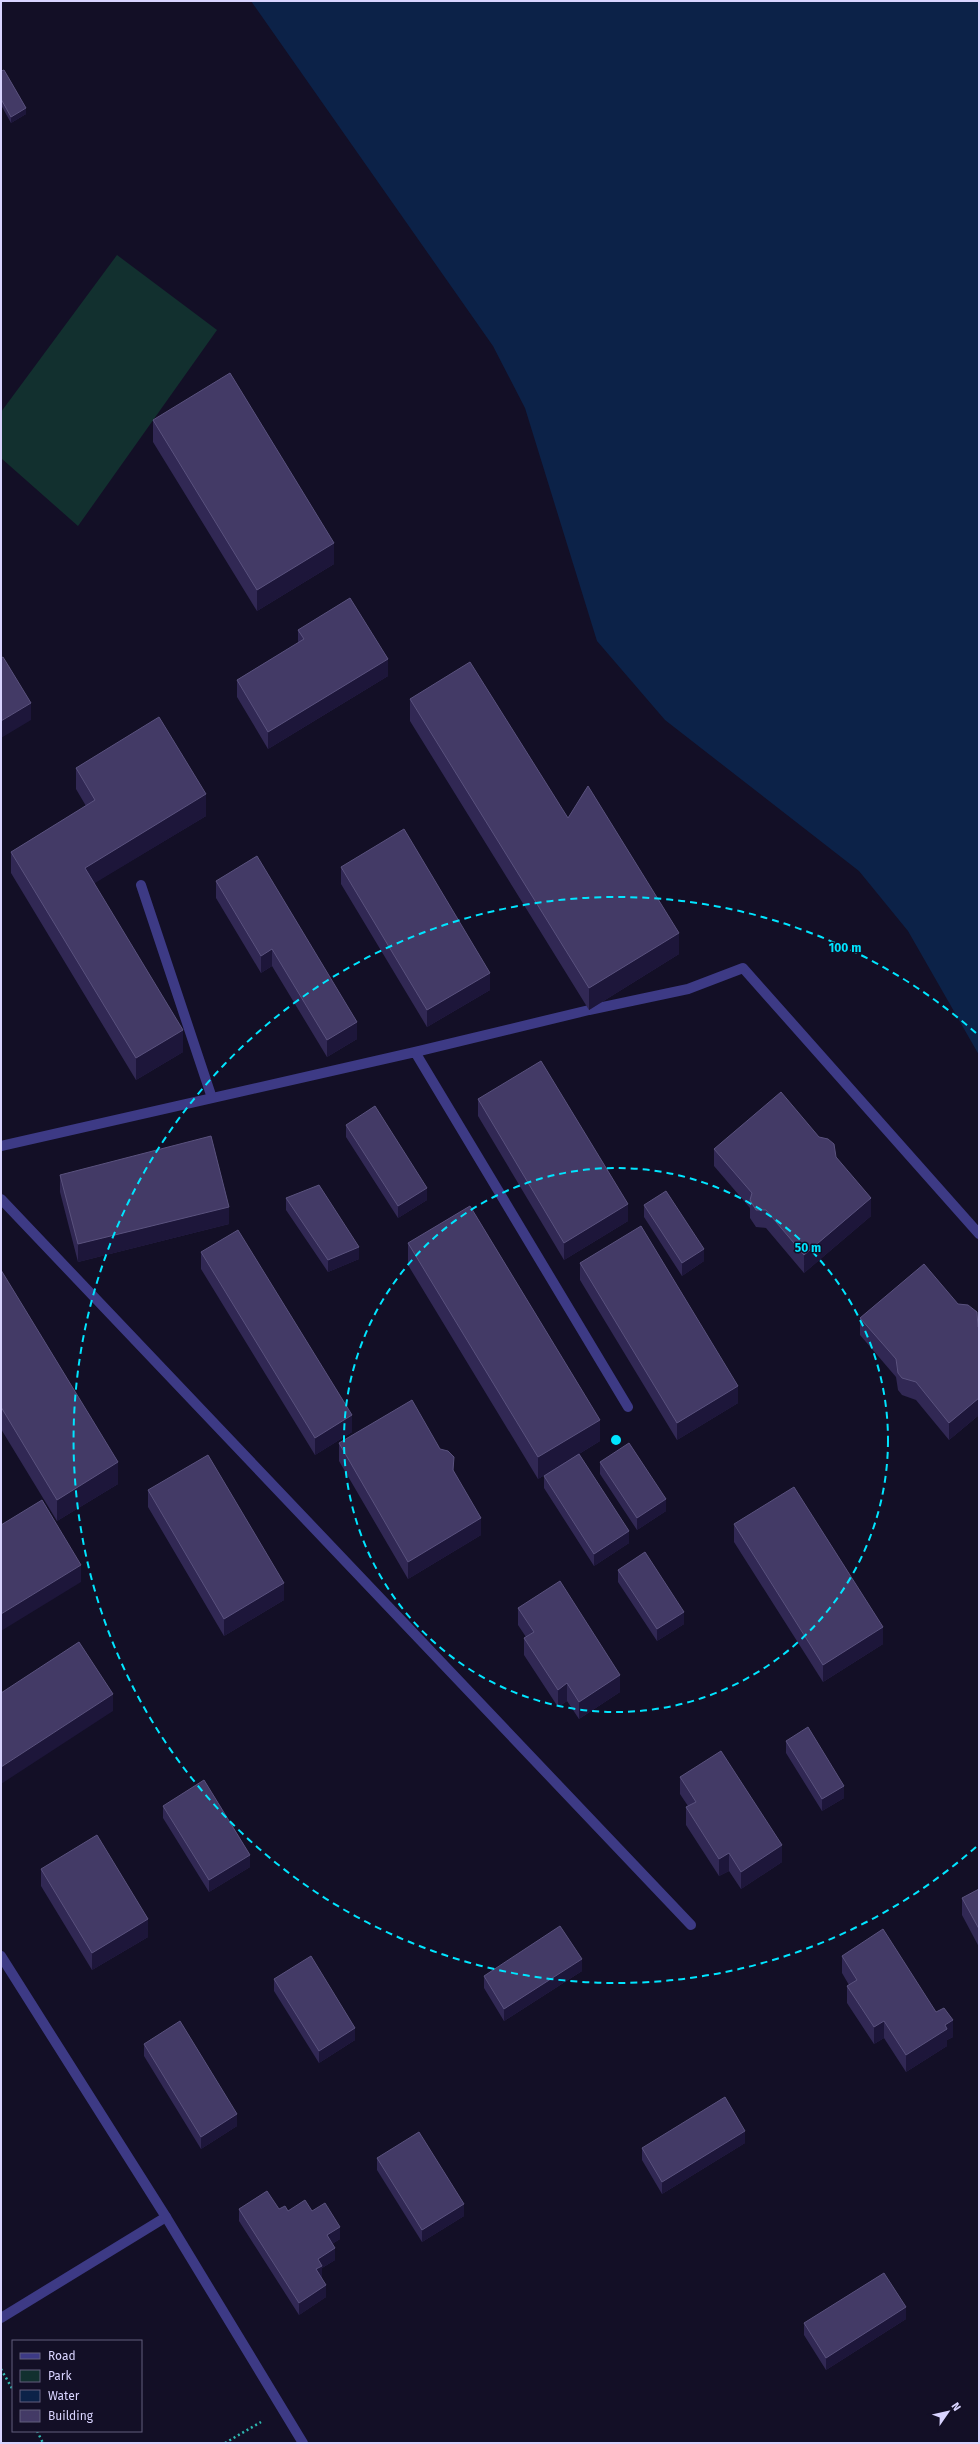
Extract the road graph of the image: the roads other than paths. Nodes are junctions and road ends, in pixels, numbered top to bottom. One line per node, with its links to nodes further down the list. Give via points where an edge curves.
1 (141, 885): 3 (street)
2 (415, 1052): 3 (street); 6 (street, via 688,989 742,968); 7 (street)
3 (212, 1098): 4 (street)
4 (1, 1146)
5 (1, 1199): 8 (street)
6 (979, 1234)
7 (628, 1407)
8 (690, 1925)
9 (1, 1956): 10 (street)
10 (166, 2217): 11 (street); 12 (street)
11 (1, 2318)
12 (304, 2443)

